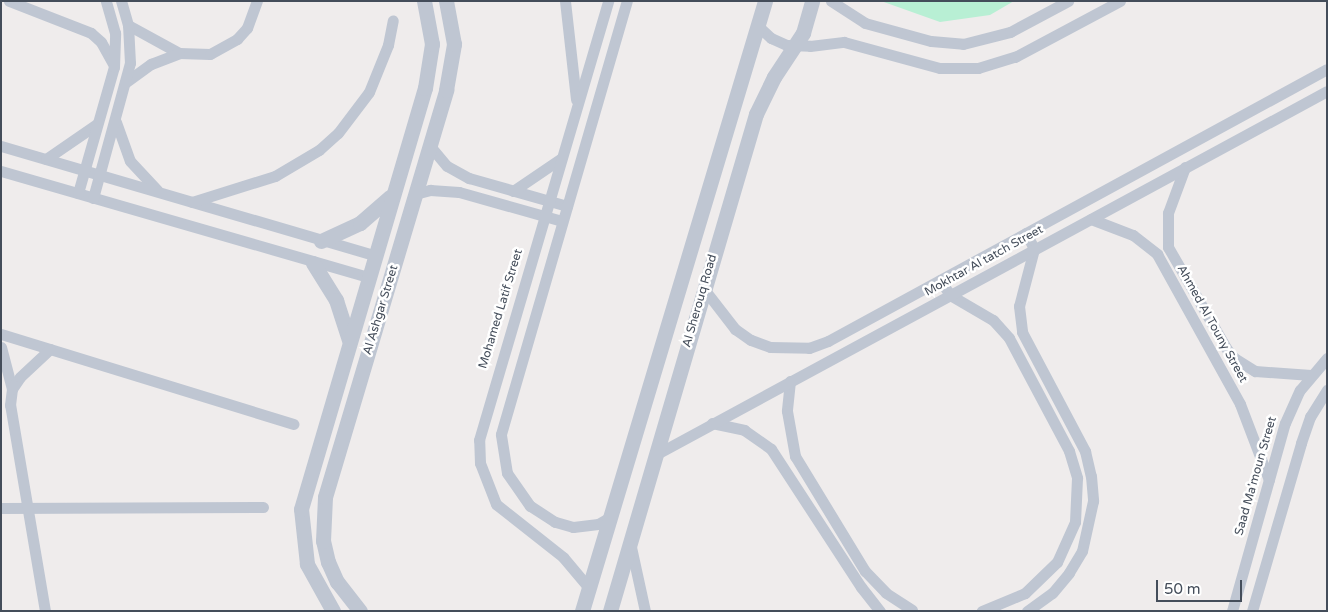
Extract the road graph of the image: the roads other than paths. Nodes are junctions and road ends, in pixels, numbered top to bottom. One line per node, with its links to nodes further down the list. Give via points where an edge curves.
1 (106, 1): 20 (street, via 115,33)
2 (121, 1): 16 (street)
3 (256, 1): 19 (street, via 247,28 224,48 194,55)
4 (424, 1): 39 (street, Al Ashgar Street, via 432,44 430,66)
5 (446, 1): 28 (street, Al Ashgar Street, via 454,44 452,67)
6 (566, 1): 24 (street)
7 (608, 1): 24 (street, Mohamed Latif Street)
8 (627, 1): 45 (street)
9 (765, 1): 17 (street, Al Sherouq Road)
10 (812, 1): 18 (street, Al Sherouq Road)
11 (831, 1): 12 (street, via 866,23 931,41 963,44 995,38)
12 (1068, 1)
13 (1120, 1): 18 (street, via 1014,57 978,68 940,68 844,42)
14 (14, 2): 20 (street, via 90,33 101,42)
15 (393, 20): 44 (street, via 388,45 369,92 338,133 298,164 275,176)
16 (128, 25): 19 (street); 22 (street, via 130,53)
17 (758, 26): 18 (street, via 771,38); 80 (street, Al Sherouq Road)
18 (796, 46): 56 (street, Al Sherouq Road, via 759,106)
19 (179, 53): 22 (street, via 151,64)
20 (114, 67): 26 (street)
21 (1327, 69): 35 (street, Mokhtar Al tatch Street)
22 (126, 82): 25 (street)
23 (1327, 91): 31 (street, Mokhtar Al tatch Street)
24 (577, 105): 30 (street, Mohamed Latif Street)
25 (115, 120): 34 (street); 38 (street, via 130,161)
26 (98, 123): 29 (street, via 74,143); 33 (street)
27 (1, 146): 29 (street)
28 (430, 146): 36 (street, via 457,173); 40 (street, Al Ashgar Street)
29 (46, 159): 33 (street)
30 (560, 159): 36 (street); 43 (street, Mohamed Latif Street)
31 (1186, 166): 41 (street, Mokhtar Al tatch Street); 58 (street, Ahmed Al Touny Street, via 1168,213 1168,247)
32 (1, 171): 37 (street)
33 (84, 171): 34 (street); 37 (street)
34 (99, 175): 38 (street); 42 (street)
35 (1124, 179): 41 (street); 49 (street, Mokhtar Al tatch Street)
36 (513, 191): 43 (street)
37 (78, 193): 42 (street)
38 (160, 193): 44 (street)
39 (393, 194): 50 (street, via 360,223); 52 (street, Al Ashgar Street)
40 (415, 194): 46 (street, via 444,190); 72 (street, Al Ashgar Street)
41 (1133, 195): 47 (street, Mokhtar Al tatch Street)
42 (93, 198): 53 (street)
43 (548, 201): 45 (street); 46 (street, Mohamed Latif Street)
44 (192, 202): 50 (street)
45 (567, 206): 48 (street)
46 (544, 216): 48 (street); 82 (street, Mohamed Latif Street, via 483,419 479,440 480,463 496,504 563,557)
47 (1091, 219): 51 (street, Mokhtar Al tatch Street); 61 (street, Ahmed Al Touny Street, via 1133,235 1157,254)
48 (562, 221): 80 (street, via 506,414 501,434 502,454 517,491 546,518 582,527 598,524)
49 (1026, 233): 51 (street); 55 (street, Mokhtar Al tatch Street)
50 (321, 241): 52 (street)
51 (1034, 249): 57 (street, Mokhtar Al tatch Street); 92 (street, via 1019,306 1022,332 1084,450 1093,501 1082,551 1069,573 1052,593)
52 (374, 255): 54 (street, Al Ashgar Street)
53 (313, 263): 54 (street); 62 (street, via 336,300)
54 (368, 278): 62 (street, Al Ashgar Street)
55 (940, 280): 57 (street); 60 (street, Mokhtar Al tatch Street)
56 (704, 289): 60 (street, Mokhtar Al tatch Street, via 735,329 770,348 809,348); 75 (street, Al Sherouq Road)
57 (950, 295): 65 (street, Mokhtar Al tatch Street); 91 (street, via 993,320 1009,338 1069,451 1077,478 1075,522 1057,562 1025,593)
58 (1217, 332): 61 (street); 67 (street, Ahmed Al Touny Street, via 1234,358 1255,371)
59 (1, 334): 64 (street)
60 (839, 335): 65 (street)
61 (1204, 338): 76 (street, Ahmed Al Touny Street, via 1240,404)
62 (349, 340): 71 (street, Al Ashgar Street)
63 (1, 347): 69 (street)
64 (50, 349): 69 (street, via 28,366); 74 (street)
65 (846, 350): 68 (street, Mokhtar Al tatch Street)
66 (1327, 358): 67 (street, Saad Ma'moun Street)
67 (1311, 375): 76 (street, Saad Ma'moun Street, via 1292,406)
68 (790, 381): 73 (street, Mokhtar Al tatch Street); 83 (street, via 787,411 795,456 865,571 886,593)
69 (12, 389): 77 (street, via 11,413)
70 (1327, 390): 94 (street, via 1310,416 1301,442)
71 (332, 394): 72 (street); 85 (street, Al Ashgar Street, via 304,491 300,528 306,564)
72 (354, 401): 86 (street, Al Ashgar Street, via 325,497 322,519 328,562 337,582)
73 (712, 423): 75 (street, Mokhtar Al tatch Street); 90 (street, via 744,430 771,449)
74 (293, 424)
75 (655, 455): 81 (street, Al Sherouq Road)
76 (1269, 480): 93 (street, Saad Ma'moun Street)
77 (27, 505): 78 (street); 79 (street); 84 (street)
78 (263, 507)
79 (1, 508)
80 (612, 516): 82 (street, Al Sherouq Road)
81 (630, 539): 88 (street, Al Sherouq Road); 89 (street)
82 (589, 588): 87 (street, Al Sherouq Road)
83 (913, 610)
84 (45, 611)
85 (332, 611)
86 (360, 611)
87 (582, 611)
88 (610, 611)
89 (646, 611)
90 (880, 611)
91 (982, 611)
92 (1028, 611)
93 (1232, 611)
94 (1252, 611)

